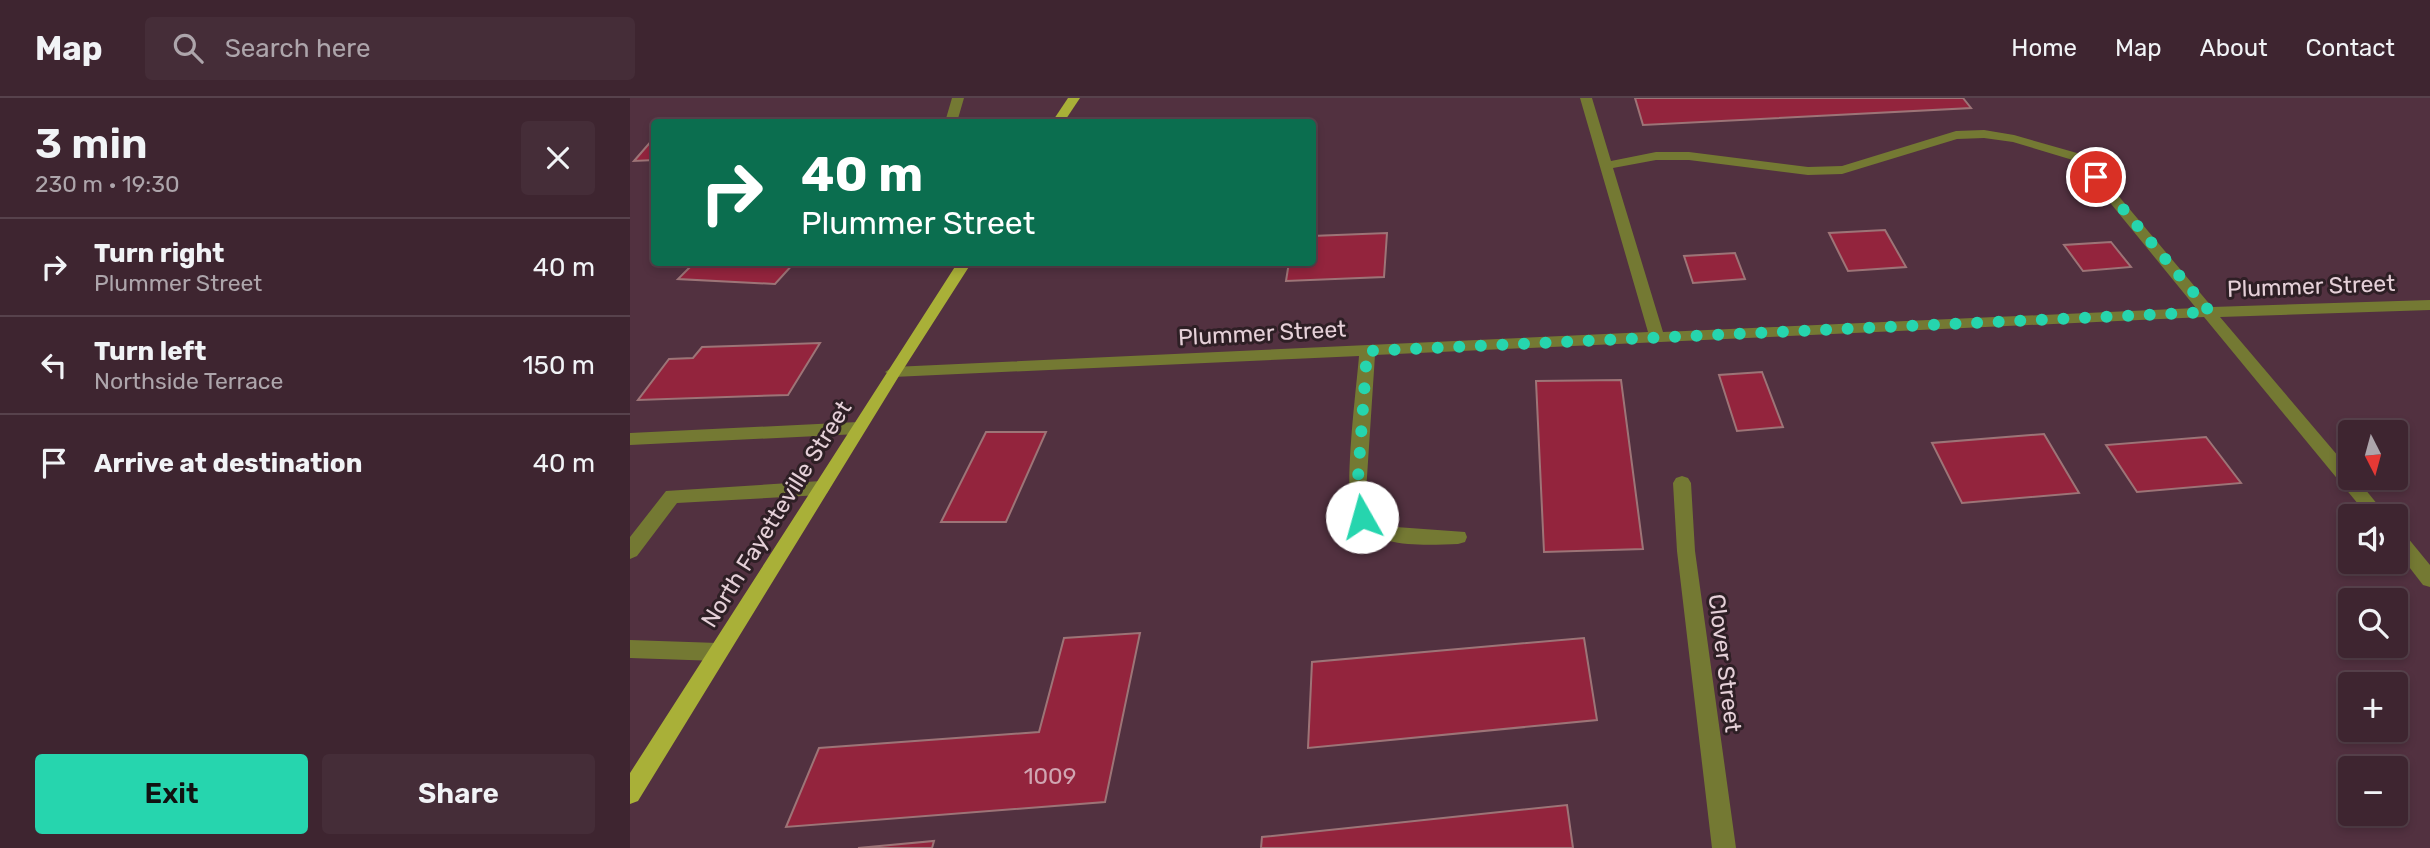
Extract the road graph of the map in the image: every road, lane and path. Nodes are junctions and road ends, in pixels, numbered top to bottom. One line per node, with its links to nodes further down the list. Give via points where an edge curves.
1 (958, 98): 4 (street)
2 (1074, 98): 5 (main road)
3 (1586, 98): 6 (street)
4 (951, 119)
5 (1060, 119)
6 (1606, 166): 9 (street, via 1656,156 1689,156 1808,171 1842,170 1955,135 2014,139 2080,158); 10 (street)
7 (962, 266): 12 (main road, North Fayetteville Street)
8 (2430, 305): 9 (street, Plummer Street)
9 (2210, 312): 10 (street, Plummer Street); 17 (street)
10 (1657, 338): 11 (street, Plummer Street)
11 (1367, 351): 12 (street, Plummer Street); 18 (street, via 1357,492 1362,517 1377,530 1405,537)
12 (893, 372): 13 (main road, North Fayetteville Street)
13 (858, 428): 14 (street); 16 (main road, North Fayetteville Street)
14 (630, 439)
15 (1682, 483): 25 (street, Clover Street, via 1686,551)
16 (821, 488): 19 (street, via 672,496); 23 (main road, North Fayetteville Street)
17 (2368, 504)
18 (1458, 537)
19 (630, 551)
20 (2408, 552): 21 (street)
21 (2430, 579)
22 (630, 649): 23 (street)
23 (718, 652): 24 (main road, North Fayetteville Street)
24 (630, 793)
25 (1724, 848)

